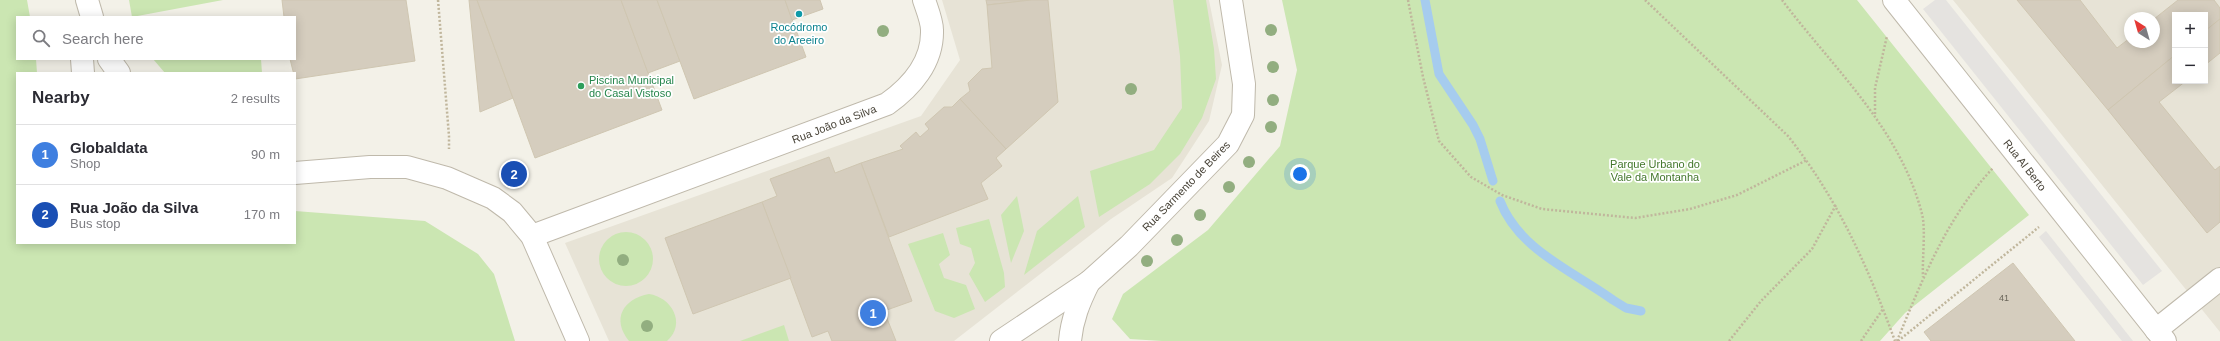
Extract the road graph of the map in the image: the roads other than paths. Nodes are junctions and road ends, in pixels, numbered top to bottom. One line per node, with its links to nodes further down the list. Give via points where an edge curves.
1 (80, 0): 6 (street)
2 (87, 0): 7 (street)
3 (924, 0): 13 (street, Rua João da Silva, via 932,29 929,52 916,77 903,92 887,104)
4 (1231, 0): 15 (street, Rua Sarmento de Beires, via 1244,84 1243,115 1240,121 1228,144 1129,246)
5 (1894, 0): 16 (street, Rua Al Berto)
6 (80, 16)
7 (92, 16)
8 (82, 60): 10 (street)
9 (110, 60): 11 (street)
10 (83, 72)
11 (118, 72)
12 (296, 173): 13 (street, via 407,167 447,178 493,198 512,212)
13 (532, 236): 17 (street)
14 (2220, 279): 16 (street, Rua Al Berto)
15 (1089, 282): 18 (street, Rua Sarmento de Beires); 19 (street, Rua Sarmento de Beires, via 1072,322)
16 (2160, 335)
17 (578, 341)
18 (1001, 341)
19 (1070, 341)

